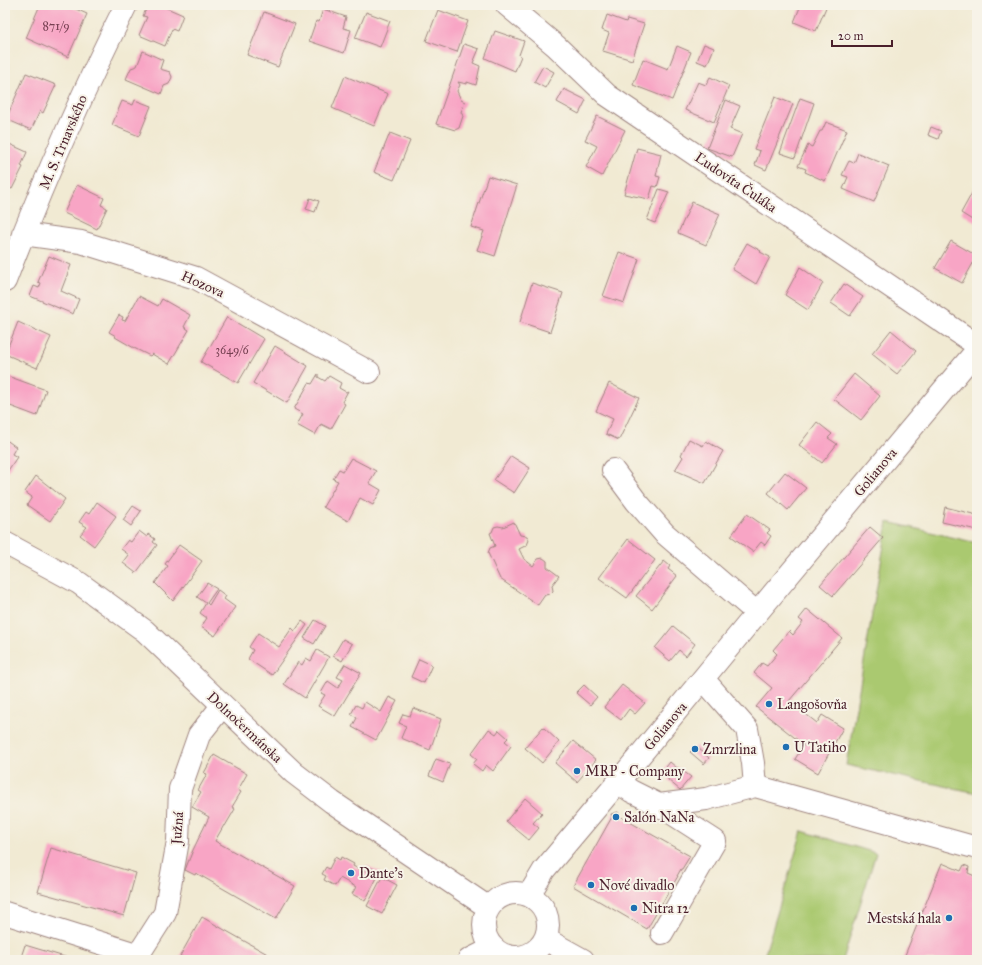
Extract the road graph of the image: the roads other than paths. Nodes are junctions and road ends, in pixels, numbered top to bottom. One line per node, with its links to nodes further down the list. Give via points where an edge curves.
1 (126, 5): 3 (street, M. S. Trnavského, via 96,64)
2 (507, 5): 5 (street, Ľudovíta Čuláka, via 556,46 607,95)
3 (23, 234): 4 (street, M. S. Trnavského); 7 (street, Hozova, via 81,242 196,278)
4 (5, 281)
5 (977, 345)
6 (977, 350): 10 (street, Golianova)
7 (369, 372)
8 (613, 470): 10 (street, via 664,533)
9 (5, 542): 12 (street, Dolnočermánska, via 79,583 145,631)
10 (757, 613): 11 (street, Golianova)
11 (704, 680): 13 (street, Golianova); 14 (street, via 747,729 754,763)
12 (222, 706): 18 (street, Dolnočermánska, via 294,773 332,802); 23 (street, Južná, via 199,736 180,789 178,841 164,913)
13 (618, 782): 15 (street); 17 (street, Golianova, via 544,870)
14 (755, 786): 15 (street, via 706,799); 16 (street)
15 (659, 805): 20 (street, via 715,841)
16 (977, 848)
17 (529, 895): 18 (street, via 506,894 496,899); 21 (street, via 541,904 546,914 548,928)
18 (488, 908): 22 (street, via 484,928)
19 (5, 913): 23 (street, Južná)
20 (662, 934)
21 (545, 939): 22 (street, via 537,949 523,956 507,956); 25 (street)
22 (493, 948): 24 (street)
23 (137, 957)
24 (469, 960)
25 (583, 960)

